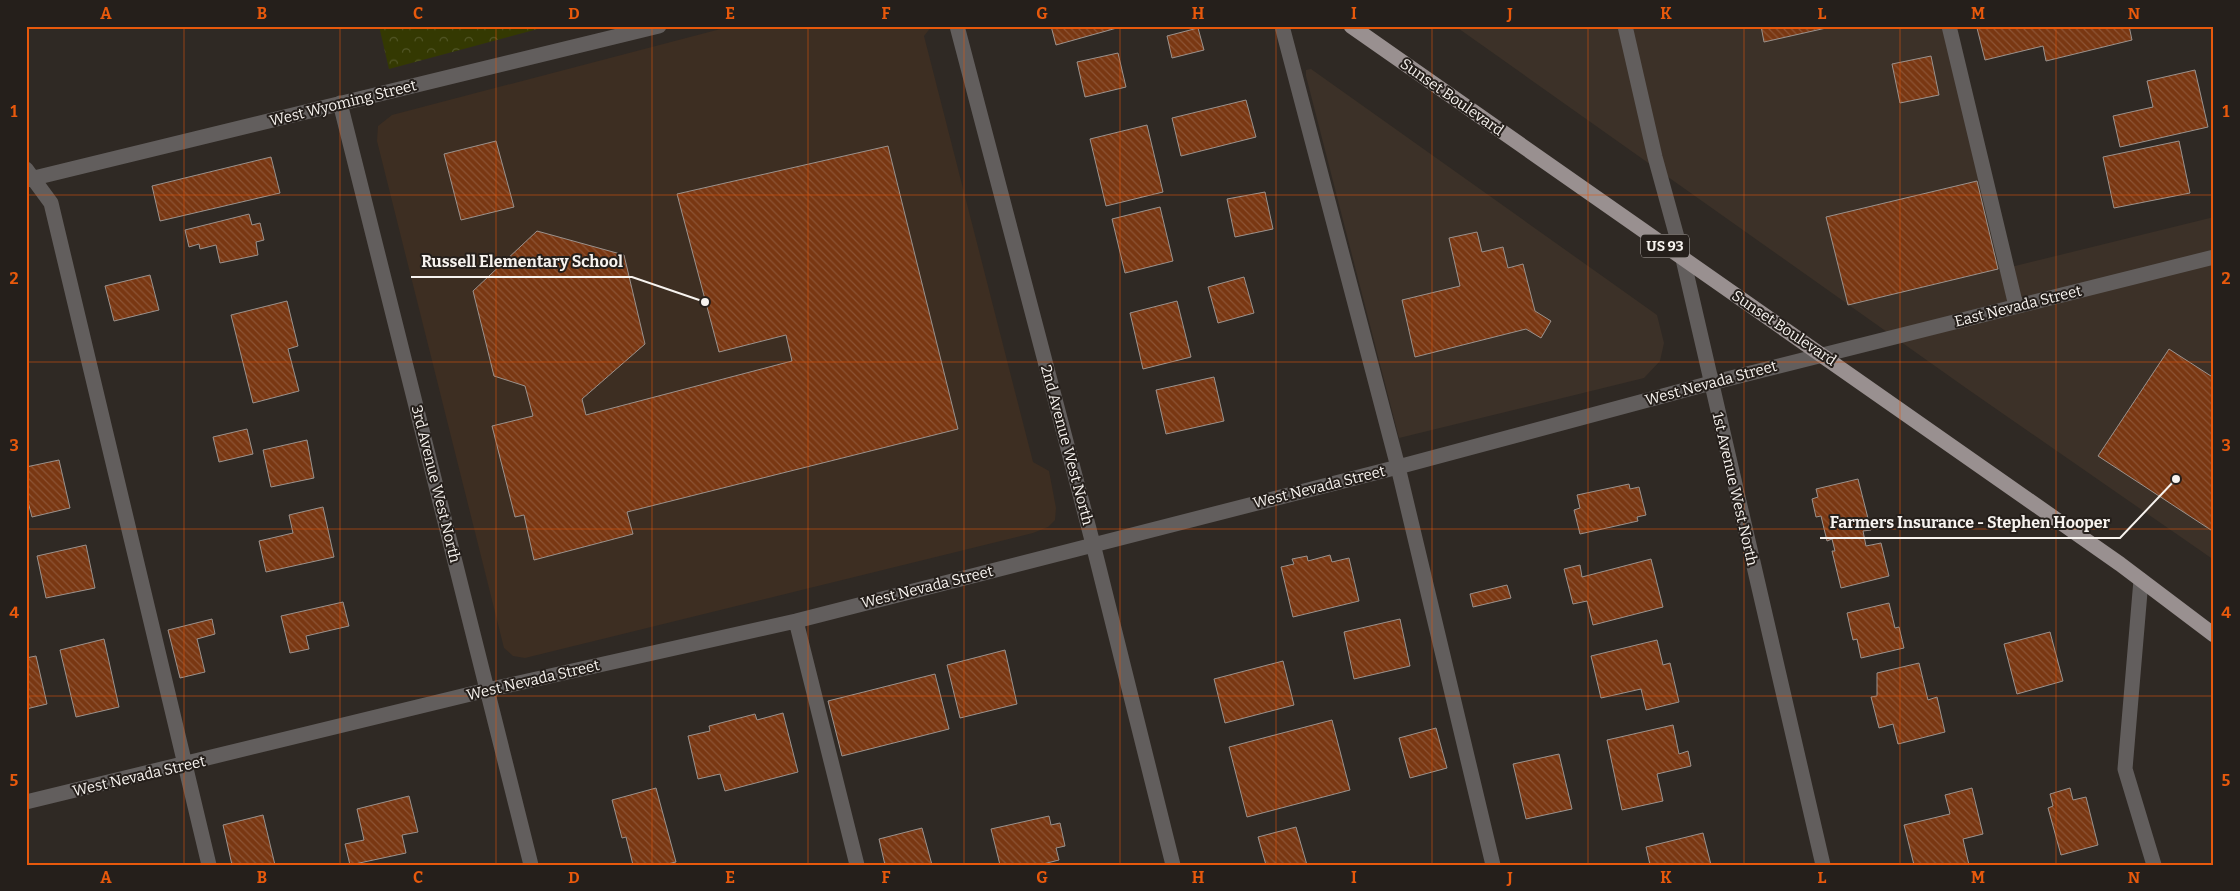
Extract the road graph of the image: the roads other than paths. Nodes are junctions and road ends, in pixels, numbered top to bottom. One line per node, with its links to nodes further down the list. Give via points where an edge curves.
1 (659, 26): 7 (street, West Wyoming Street)
2 (957, 26): 15 (street, 2nd Avenue West North)
3 (1282, 26): 14 (street)
4 (1351, 26): 10 (main road, Sunset Boulevard / US 93)
5 (1625, 26): 10 (street, 1st Avenue West North)
6 (1948, 26): 11 (street)
7 (340, 103): 8 (street, West Wyoming Street); 19 (street, 3rd Avenue West North)
8 (28, 176): 20 (street, via 51,202)
9 (2214, 257): 11 (street, East Nevada Street)
10 (1683, 259): 12 (main road, Sunset Boulevard / US 93); 13 (street, 1st Avenue West North)
11 (2016, 306): 12 (street, East Nevada Street)
12 (1823, 354): 13 (street, West Nevada Street); 16 (main road, Sunset Boulevard / US 93)
13 (1710, 383): 14 (street, West Nevada Street); 27 (street, 1st Avenue West North)
14 (1398, 467): 15 (street, West Nevada Street); 26 (street)
15 (1093, 544): 17 (street, West Nevada Street); 25 (street, 2nd Avenue West North)
16 (2141, 580): 18 (main road, Sunset Boulevard / US 93); 28 (street, via 2124,769)
17 (796, 621): 19 (street, West Nevada Street); 24 (street)
18 (2214, 635)
19 (487, 690): 20 (street, West Nevada Street); 23 (street, 3rd Avenue West North)
20 (185, 766): 21 (street, West Nevada Street); 22 (street)
21 (26, 802)
22 (209, 865)
23 (531, 865)
24 (857, 865)
25 (1173, 865)
26 (1493, 865)
27 (1823, 865)
28 (2154, 865)

